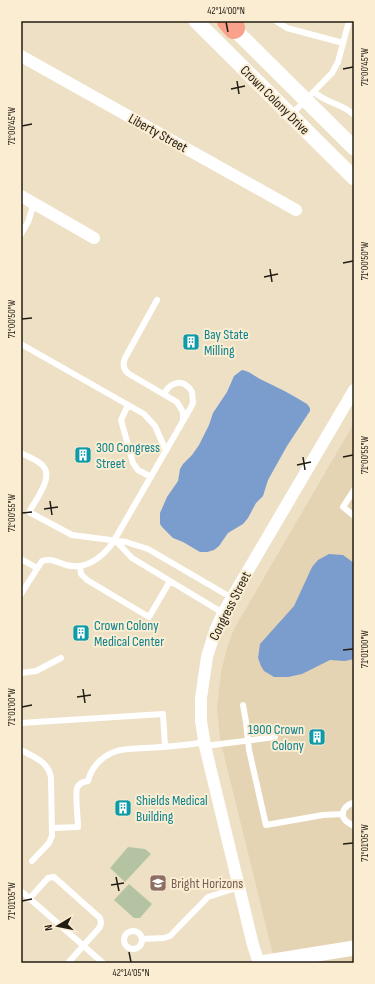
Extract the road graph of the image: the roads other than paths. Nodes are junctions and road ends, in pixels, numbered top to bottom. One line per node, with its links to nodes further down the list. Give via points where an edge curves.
1 (196, 21): 8 (street, Crown Colony Drive)
2 (276, 21): 5 (lane, via 287,28)
3 (349, 21): 5 (lane)
4 (230, 23): 7 (street, Crown Colony Drive)
5 (343, 43): 7 (lane, via 335,68)
6 (21, 56): 14 (street, Liberty Street)
7 (310, 96): 8 (lane); 9 (lane, via 343,106); 10 (street, Crown Colony Drive)
8 (291, 115): 11 (street, Crown Colony Drive)
9 (354, 115)
10 (354, 148)
11 (354, 178)
12 (21, 196): 13 (street)
13 (34, 204): 15 (lane); 16 (street)
14 (296, 210)
15 (21, 234)
16 (94, 238)
17 (157, 300): 20 (lane, via 123,363 129,374)
18 (21, 344): 21 (lane)
19 (354, 390): 34 (street, Congress Street)
20 (164, 394): 22 (lane, via 181,407 184,416); 22 (lane, via 169,386 175,383 184,384 190,389 193,403)
21 (128, 405): 23 (lane, via 151,420); 25 (lane, via 121,420 133,463 138,470)
22 (182, 424): 23 (lane)
23 (166, 451): 25 (lane)
24 (21, 453): 28 (lane, via 42,465 47,474 46,481 29,512 72,535)
25 (151, 477): 28 (lane)
26 (354, 490): 27 (lane, via 343,507)
27 (354, 516)
28 (114, 540): 30 (lane, via 94,561); 32 (lane, via 132,558); 34 (lane, via 148,549)
29 (21, 559): 31 (lane)
30 (80, 566): 31 (lane, via 50,560 42,561); 32 (lane, via 87,580 149,617)
31 (36, 568): 33 (lane)
32 (170, 581): 35 (lane)
33 (21, 594)
34 (232, 598): 35 (street, Congress Street)
35 (224, 613): 42 (street, Congress Street, via 209,648 203,677 200,708)
36 (61, 658): 37 (lane, via 36,671)
37 (21, 672)
38 (243, 705): 41 (lane)
39 (21, 723): 43 (lane, via 163,714)
40 (275, 737): 41 (lane)
41 (248, 740): 42 (lane); 46 (lane, via 266,824)
42 (204, 744): 43 (lane); 50 (street, Congress Street)
43 (166, 746): 48 (lane, via 126,749 110,754 97,764 91,771 88,781 80,784 77,789 78,827)
44 (21, 750): 48 (lane, via 45,764 49,770)
45 (354, 803): 46 (lane, via 344,808)
46 (343, 814): 47 (lane, via 346,821)
47 (354, 826)
48 (52, 828): 49 (lane, via 51,840)
49 (32, 861)
50 (239, 887): 53 (lane, via 208,897 170,936); 58 (street, Congress Street)
51 (21, 891): 52 (lane)
52 (30, 899): 54 (lane); 54 (lane, via 48,878 57,879 101,920 100,926)
53 (142, 939)
54 (83, 946): 56 (lane); 57 (lane)
55 (354, 948): 58 (street)
56 (68, 963)
57 (103, 963)
58 (260, 963)

